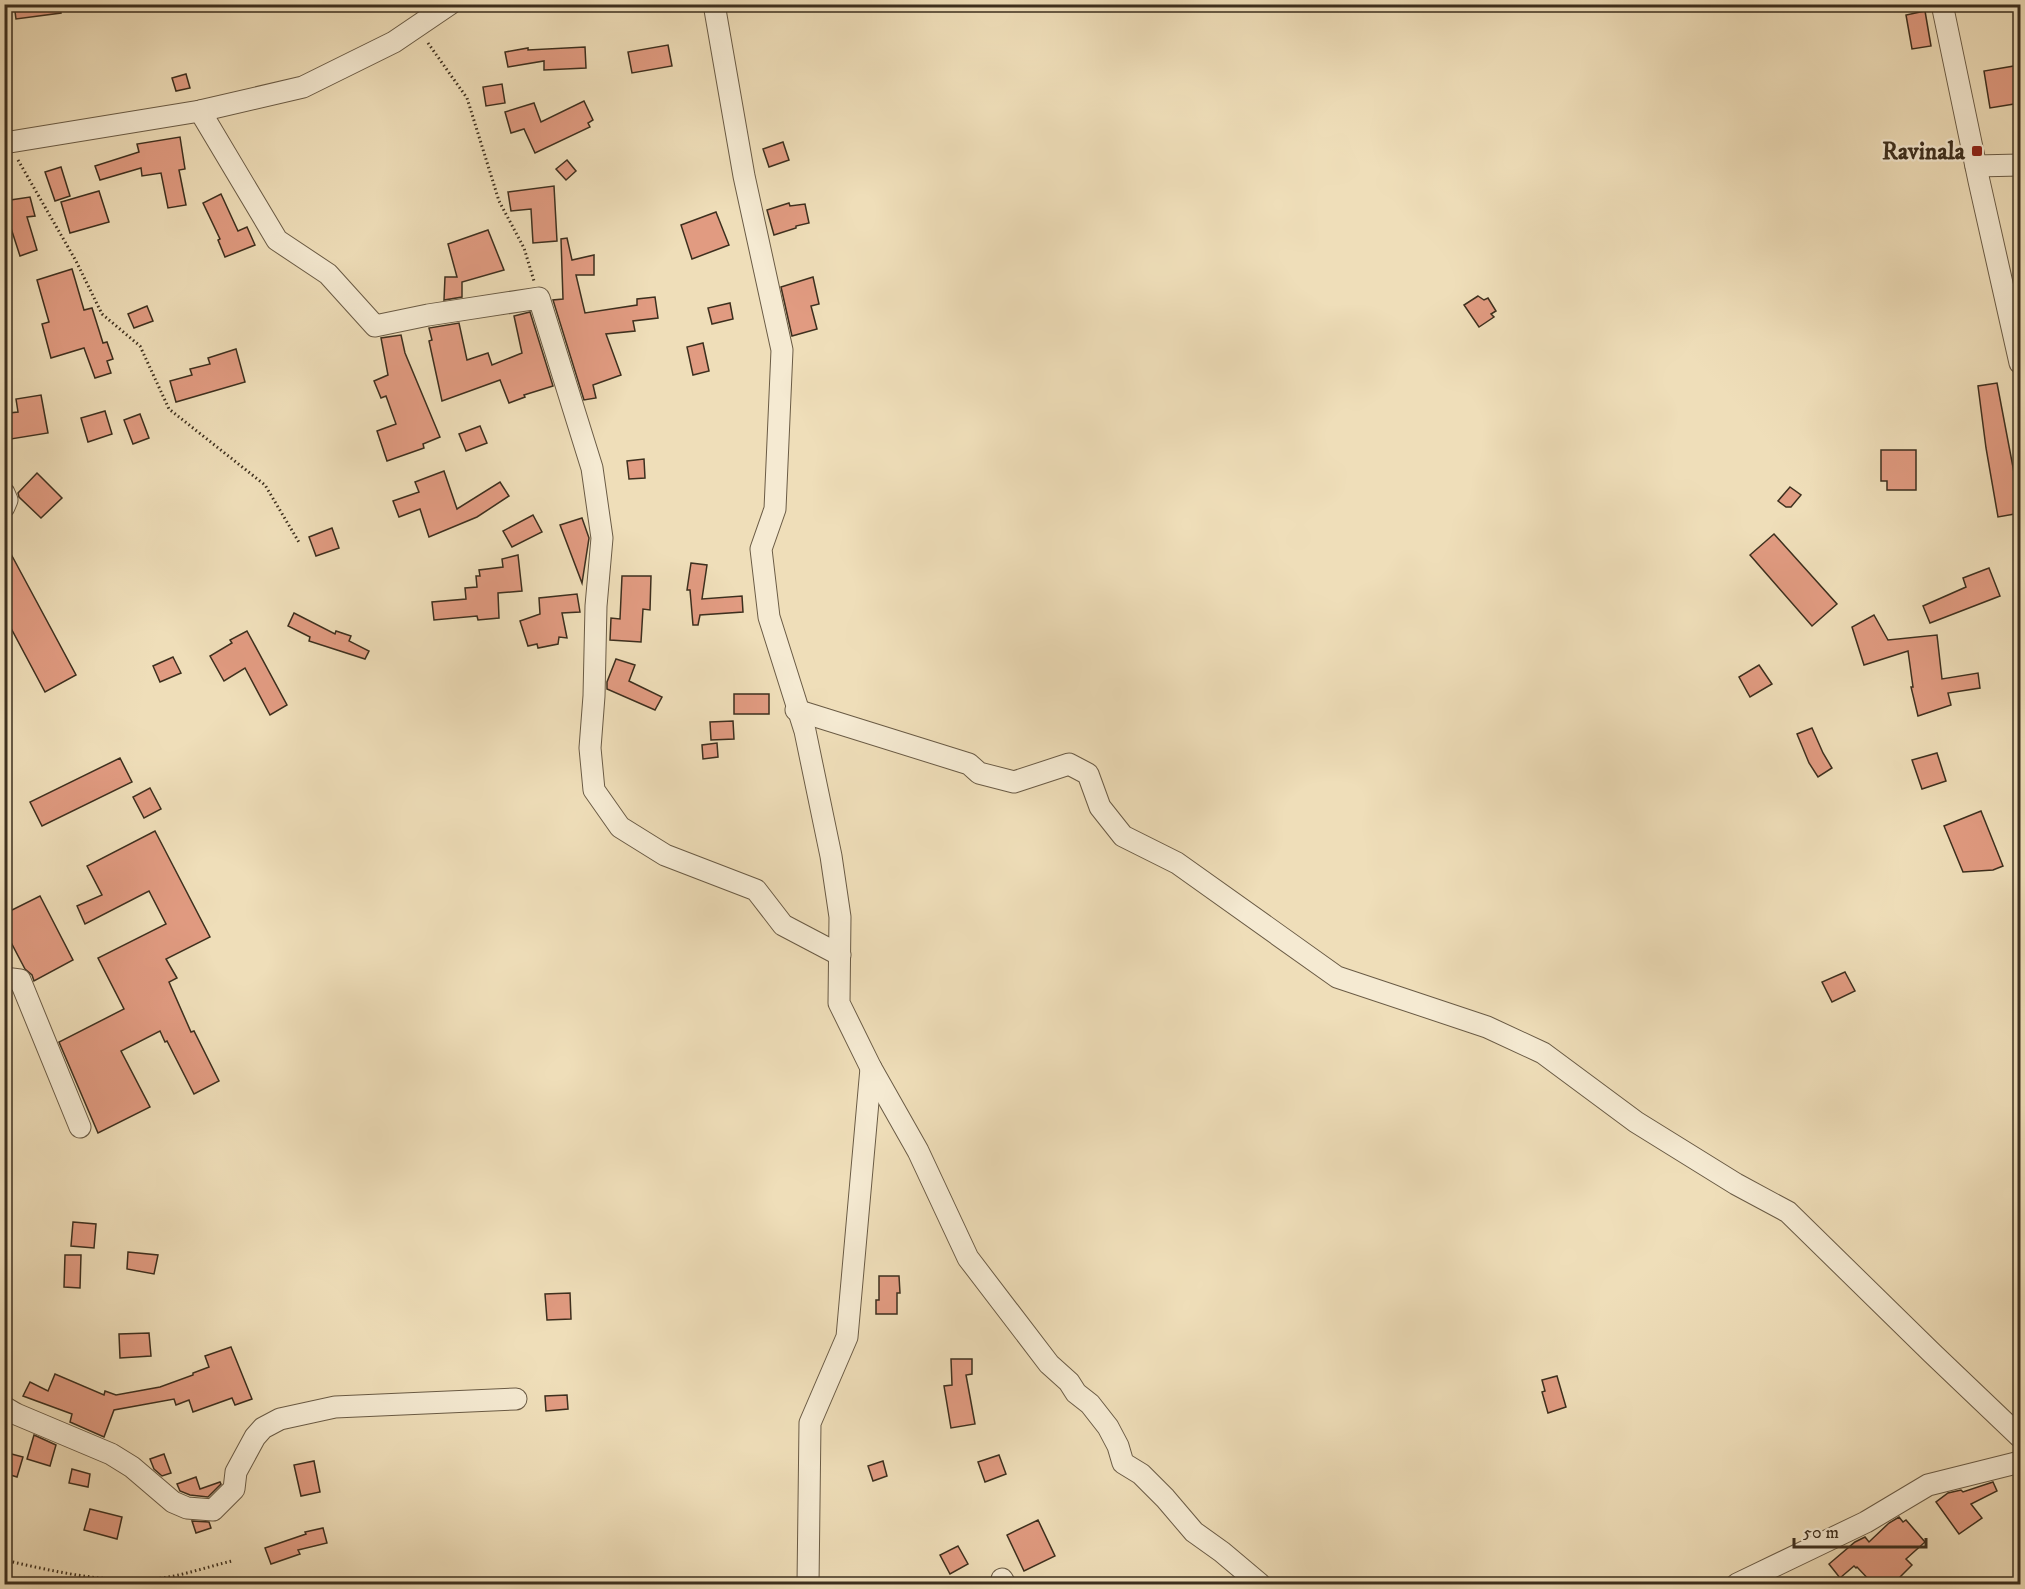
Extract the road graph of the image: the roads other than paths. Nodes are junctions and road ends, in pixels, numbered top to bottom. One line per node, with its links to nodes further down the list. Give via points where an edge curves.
1 (450, 4): 4 (street, via 394,42 303,87)
2 (714, 4): 11 (street, via 744,176 782,350 775,509 761,549 769,617)
3 (1942, 4): 7 (street)
4 (200, 111): 5 (street); 12 (street, via 277,240 328,274 375,326 539,298 592,468 602,538 590,748 594,790 620,827 665,855 756,890 783,925)
5 (6, 143)
6 (2020, 165): 7 (street)
7 (1976, 166): 8 (street)
8 (2020, 363)
9 (4, 494): 10 (street)
10 (4, 507)
11 (796, 710): 12 (street, via 805,731 831,856 840,917); 18 (street, via 1014,782 1069,764 1088,774 1100,807 1123,836 1177,863 1338,978 1487,1027 1543,1053 1636,1122 1788,1212)
12 (840, 955): 14 (street, via 839,1003)
13 (4, 978): 15 (street, via 20,980)
14 (871, 1068): 20 (street, via 847,1337 810,1423); 21 (street, via 918,1151 968,1258 986,1283 1049,1364 1108,1427 1122,1463 1141,1474 1194,1532)
15 (80, 1127)
16 (516, 1399): 17 (street, via 335,1407 279,1419 255,1437 236,1472 234,1489 213,1510 187,1508 173,1502 111,1454)
17 (4, 1407)
18 (2020, 1437)
19 (2020, 1462): 22 (street, via 1928,1485 1866,1522)
20 (808, 1584)
21 (1260, 1584)
22 (1737, 1584)

